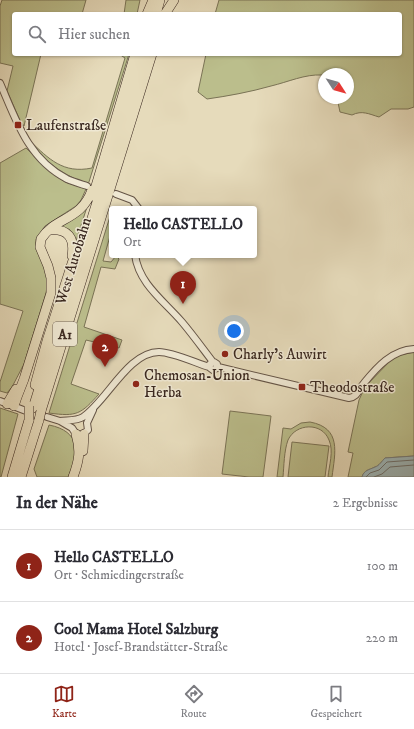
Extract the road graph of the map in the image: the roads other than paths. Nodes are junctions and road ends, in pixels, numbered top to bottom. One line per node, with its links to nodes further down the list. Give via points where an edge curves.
1 (150, 0): 6 (highway)
2 (153, 0): 7 (highway)
3 (160, 0): 8 (highway)
4 (168, 0): 9 (highway)
5 (174, 0): 10 (highway)
6 (147, 12)
7 (148, 12)
8 (157, 12)
9 (165, 12)
10 (165, 12)
11 (134, 56): 15 (highway)
12 (142, 56): 28 (highway, West Autobahn / A1)
13 (151, 56): 28 (highway, West Autobahn / A1)
14 (0, 83): 16 (street, via 25,138 36,154 57,173)
15 (96, 181): 19 (highway, via 84,206); 21 (highway)
16 (88, 186)
17 (116, 194): 18 (street, via 132,200)
18 (136, 206)
19 (49, 230): 21 (highway, via 59,229 71,239 73,250); 26 (highway, via 40,244 50,273 51,293 26,373)
20 (135, 258): 23 (street, via 143,279 183,323)
21 (70, 267): 28 (highway, via 47,341)
22 (414, 349): 25 (street, via 404,350 389,357 362,385 356,396 349,398)
23 (213, 362): 24 (street); 25 (street)
24 (209, 367): 25 (street, via 213,370); 27 (street, via 163,352 150,353 133,363)
25 (218, 367)
26 (7, 404): 28 (street)
27 (95, 407): 29 (street); 32 (street)
28 (35, 413): 31 (street); 34 (highway, West Autobahn / A1); 35 (highway, West Autobahn / A1)
29 (82, 418): 30 (street); 32 (street)
30 (74, 420): 31 (street); 33 (street)
31 (60, 421): 33 (street)
32 (87, 423): 33 (street, via 88,430)
33 (77, 432): 38 (highway, via 80,452); 39 (highway, via 82,463)
34 (29, 450): 36 (highway, West Autobahn / A1); 37 (highway)
35 (12, 477)
36 (21, 477)
37 (29, 477)
38 (73, 477)
39 (76, 477)

